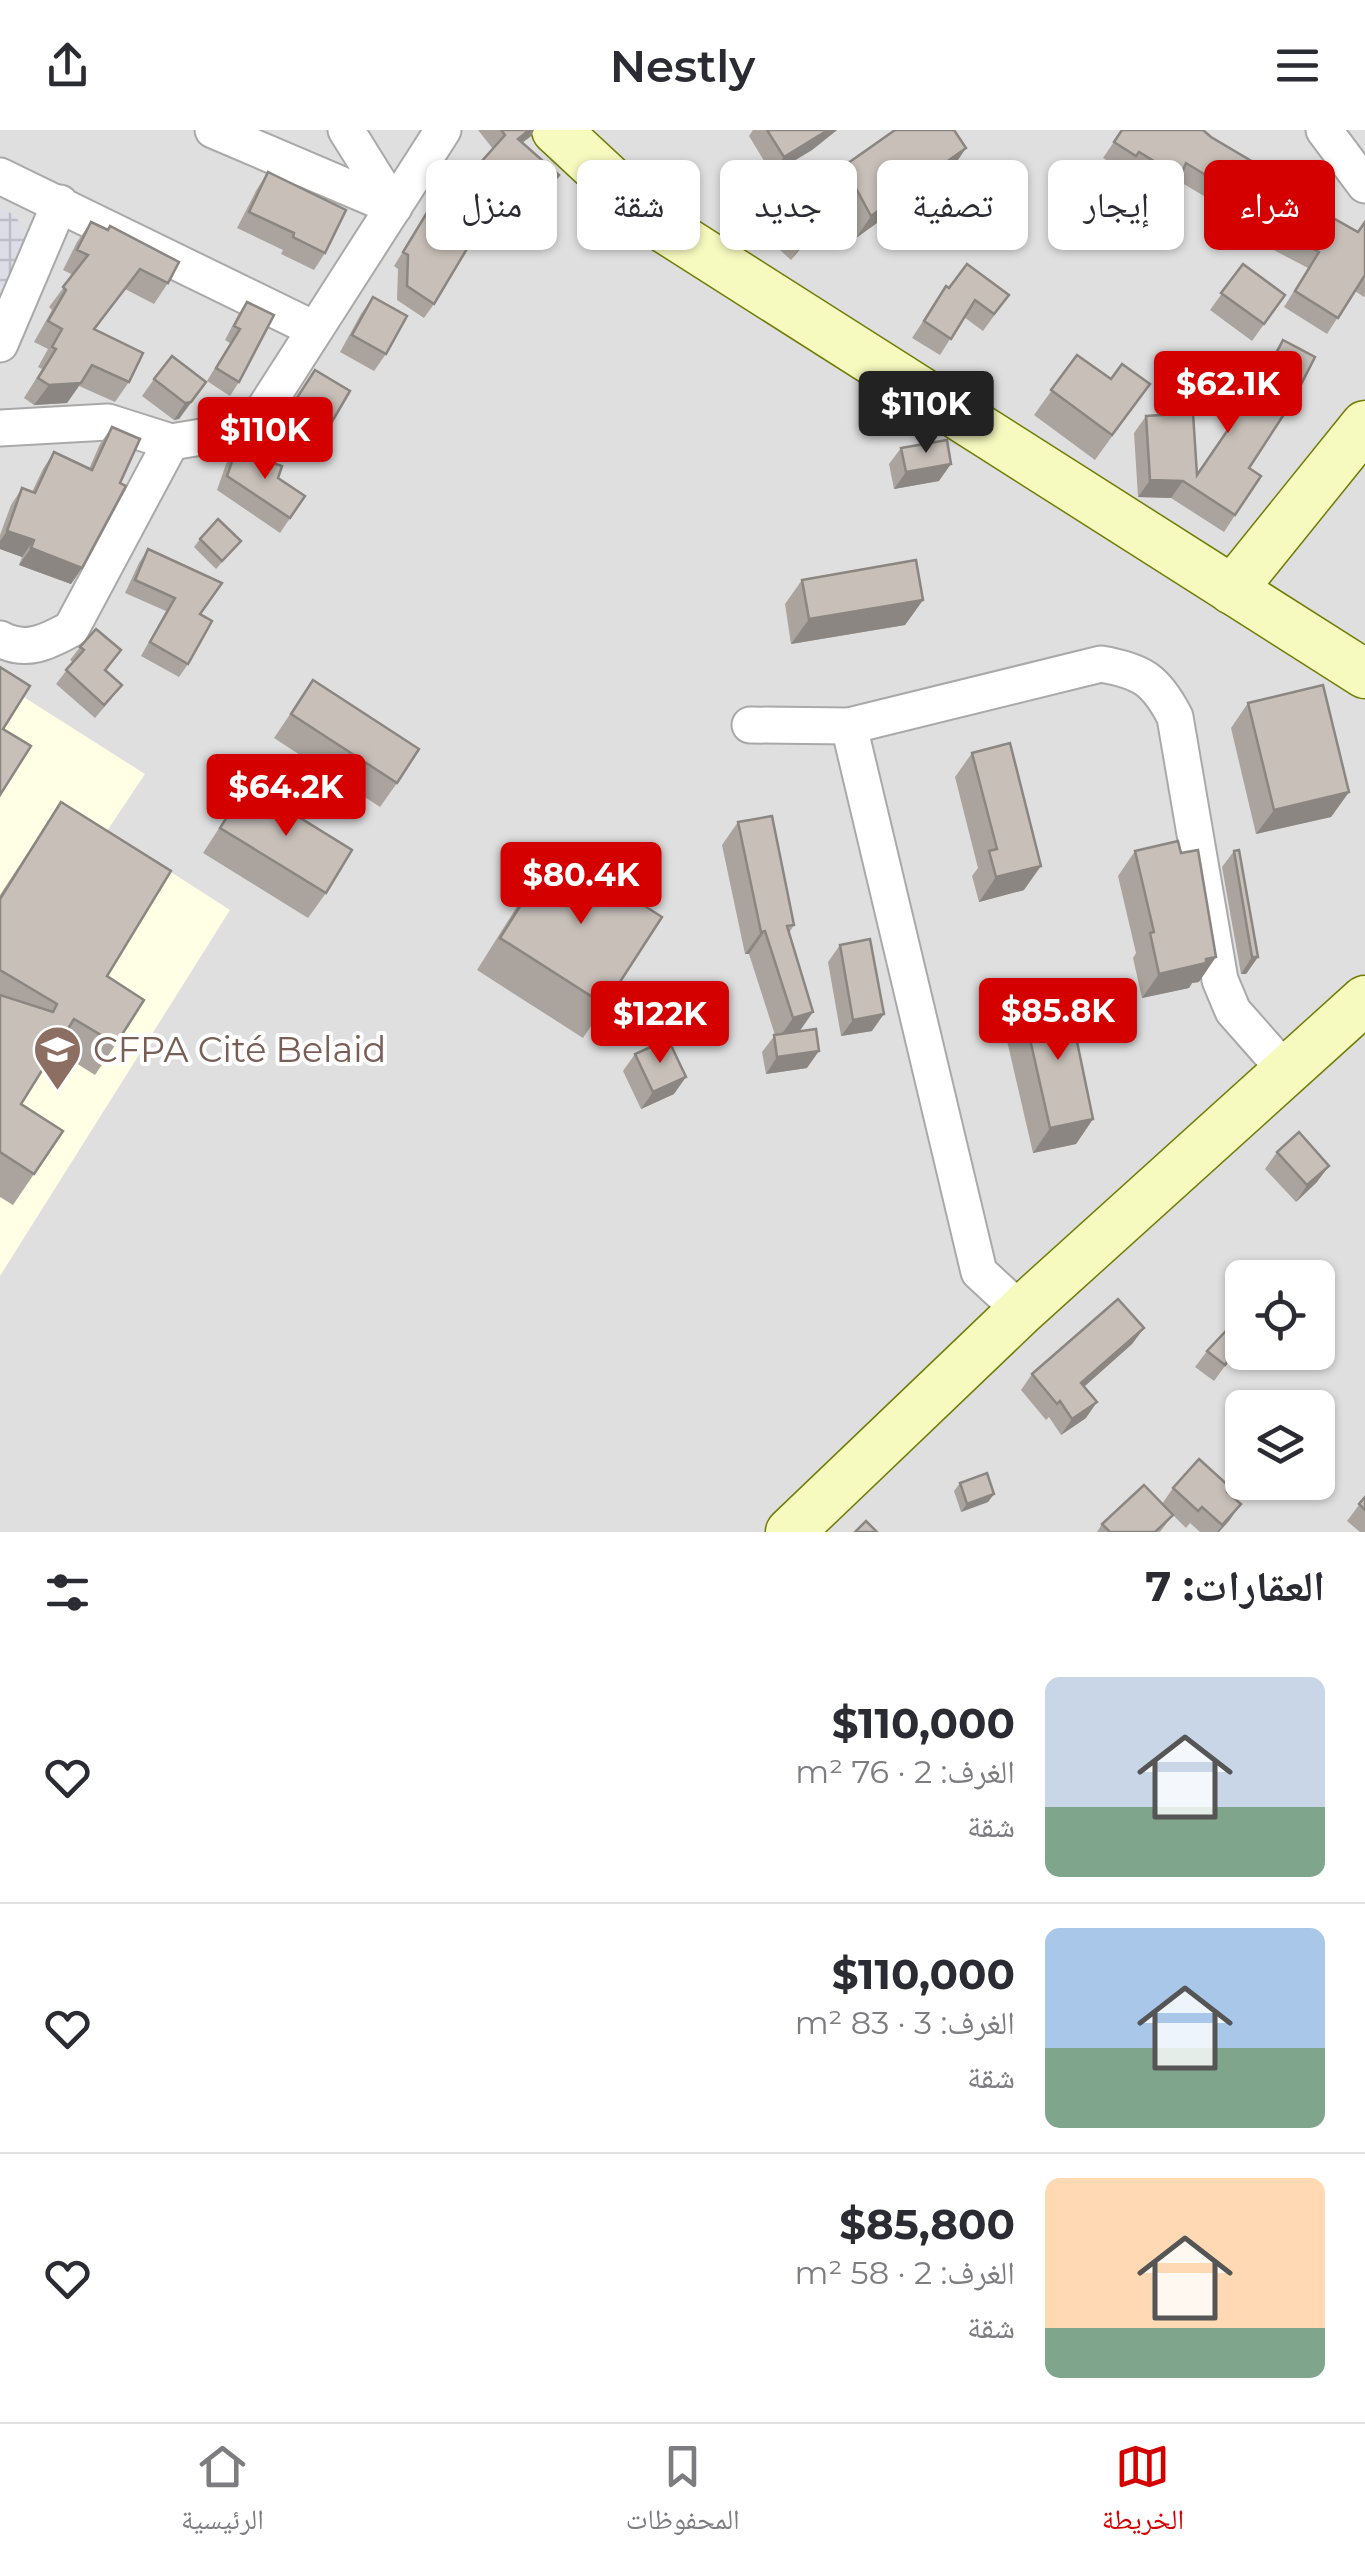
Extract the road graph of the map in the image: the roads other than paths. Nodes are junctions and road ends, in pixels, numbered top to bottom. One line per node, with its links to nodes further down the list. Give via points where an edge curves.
1 (213, 130): 9 (street)
2 (346, 130): 9 (street)
3 (444, 130): 9 (street)
4 (556, 130): 15 (street, via 656,223)
5 (1324, 130): 7 (street)
6 (0, 176): 8 (street)
7 (1365, 185)
8 (60, 203): 10 (street); 11 (street)
9 (394, 207): 10 (street)
10 (314, 328): 14 (street, via 261,414 226,432)
11 (0, 344)
12 (1365, 425): 15 (street)
13 (0, 428): 14 (street, via 108,422)
14 (171, 442): 16 (street, via 71,629 40,646)
15 (1232, 590): 17 (street)
16 (0, 639)
17 (1365, 674)
18 (750, 725): 19 (street)
19 (849, 726): 21 (street, via 1101,664 1134,670 1162,691 1175,717 1220,980 1233,1012); 22 (street, via 979,1272)
20 (1363, 1003): 21 (street)
21 (1286, 1070): 22 (street)
22 (1021, 1311): 23 (street)
23 (790, 1532)

